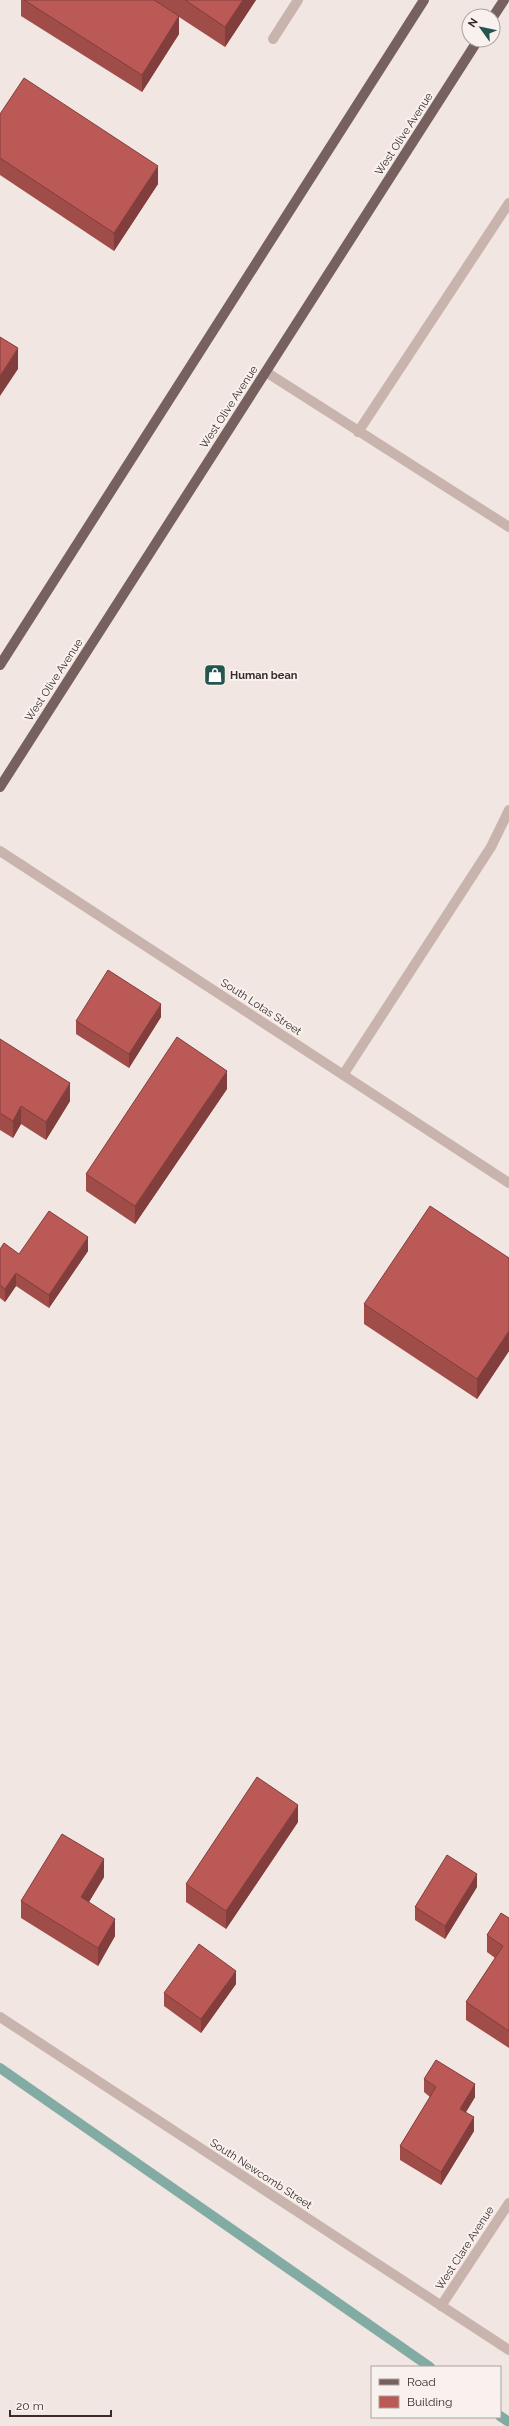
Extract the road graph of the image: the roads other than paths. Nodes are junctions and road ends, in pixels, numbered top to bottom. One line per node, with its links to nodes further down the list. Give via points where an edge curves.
1 (298, 0): 3 (street)
2 (424, 0): 9 (main road)
3 (273, 39)
4 (473, 48): 6 (main road, West Olive Avenue)
5 (509, 202): 7 (street)
6 (266, 372): 7 (street); 10 (main road, West Olive Avenue)
7 (358, 432): 8 (street)
8 (509, 527)
9 (0, 665)
10 (0, 787)
11 (509, 810): 13 (street, via 491,847)
12 (0, 851): 13 (street, South Lotas Street)
13 (343, 1075): 14 (street, South Lotas Street)
14 (509, 1184)
15 (0, 2017): 17 (street, South Newcomb Street)
16 (509, 2203): 17 (street, West Clare Avenue)
17 (441, 2306): 18 (street, South Newcomb Street)
18 (509, 2350)

